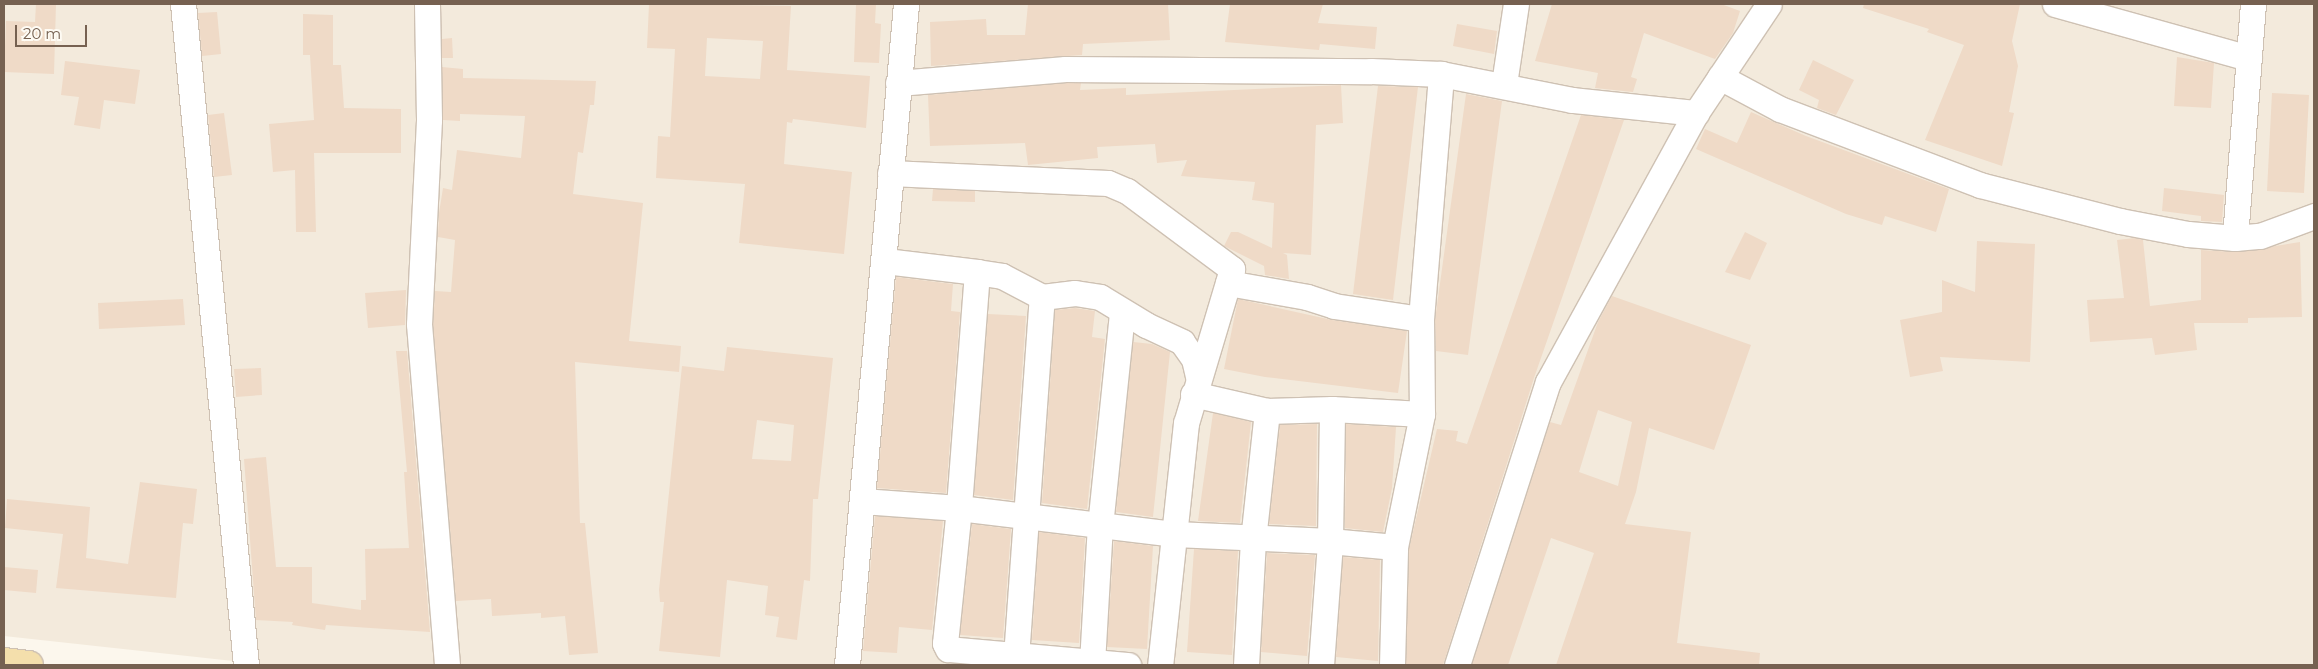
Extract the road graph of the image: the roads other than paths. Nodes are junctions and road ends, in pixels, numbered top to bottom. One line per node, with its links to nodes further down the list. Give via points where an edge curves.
1 (183, 4): 39 (street)
2 (427, 4): 40 (street, via 429,120 419,324)
3 (906, 4): 11 (street)
4 (1516, 4): 12 (street)
5 (1769, 4): 10 (street)
6 (2055, 4): 8 (street)
7 (2253, 4): 8 (street)
8 (2249, 58): 16 (street)
9 (1440, 74): 11 (street, via 1065,69); 12 (street); 22 (street)
10 (1720, 77): 13 (street); 16 (street, via 1780,109 1980,185 2120,221 2188,234)
11 (898, 83): 14 (street)
12 (1504, 84): 13 (street, via 1572,100)
13 (1696, 114): 47 (street, via 1548,382)
14 (890, 173): 17 (street); 19 (street, via 1108,183 1127,191 1229,266 1232,274)
15 (2314, 216): 16 (street, via 2260,236)
16 (2235, 238)
17 (885, 261): 18 (street); 27 (street)
18 (977, 272): 20 (street, via 1002,276); 28 (street)
19 (1228, 283): 22 (street, via 1307,297 1334,306); 23 (street)
20 (1042, 297): 21 (street, via 1075,293 1095,296); 29 (street)
21 (1122, 312): 23 (street, via 1182,342 1194,359); 30 (street)
22 (1421, 319): 26 (street)
23 (1195, 386): 25 (street); 31 (street, via 1186,423)
24 (1332, 409): 25 (street); 26 (street); 33 (street)
25 (1267, 411): 32 (street)
26 (1422, 414): 34 (street)
27 (862, 502): 28 (street); 41 (street)
28 (959, 508): 29 (street); 35 (street, via 945,643 954,652)
29 (1028, 519): 30 (street); 35 (street)
30 (1100, 526): 31 (street); 37 (street)
31 (1175, 534): 32 (street); 43 (street)
32 (1253, 540): 33 (street); 44 (street)
33 (1330, 541): 34 (street); 45 (street)
34 (1395, 547): 46 (street)
35 (1016, 657): 37 (street)
36 (4, 662): 38 (main road)
37 (1092, 663): 42 (street)
38 (29, 665)
39 (246, 665)
40 (447, 665)
41 (847, 665)
42 (1128, 665)
43 (1160, 665)
44 (1246, 665)
45 (1321, 665)
46 (1392, 665)
47 (1457, 665)

